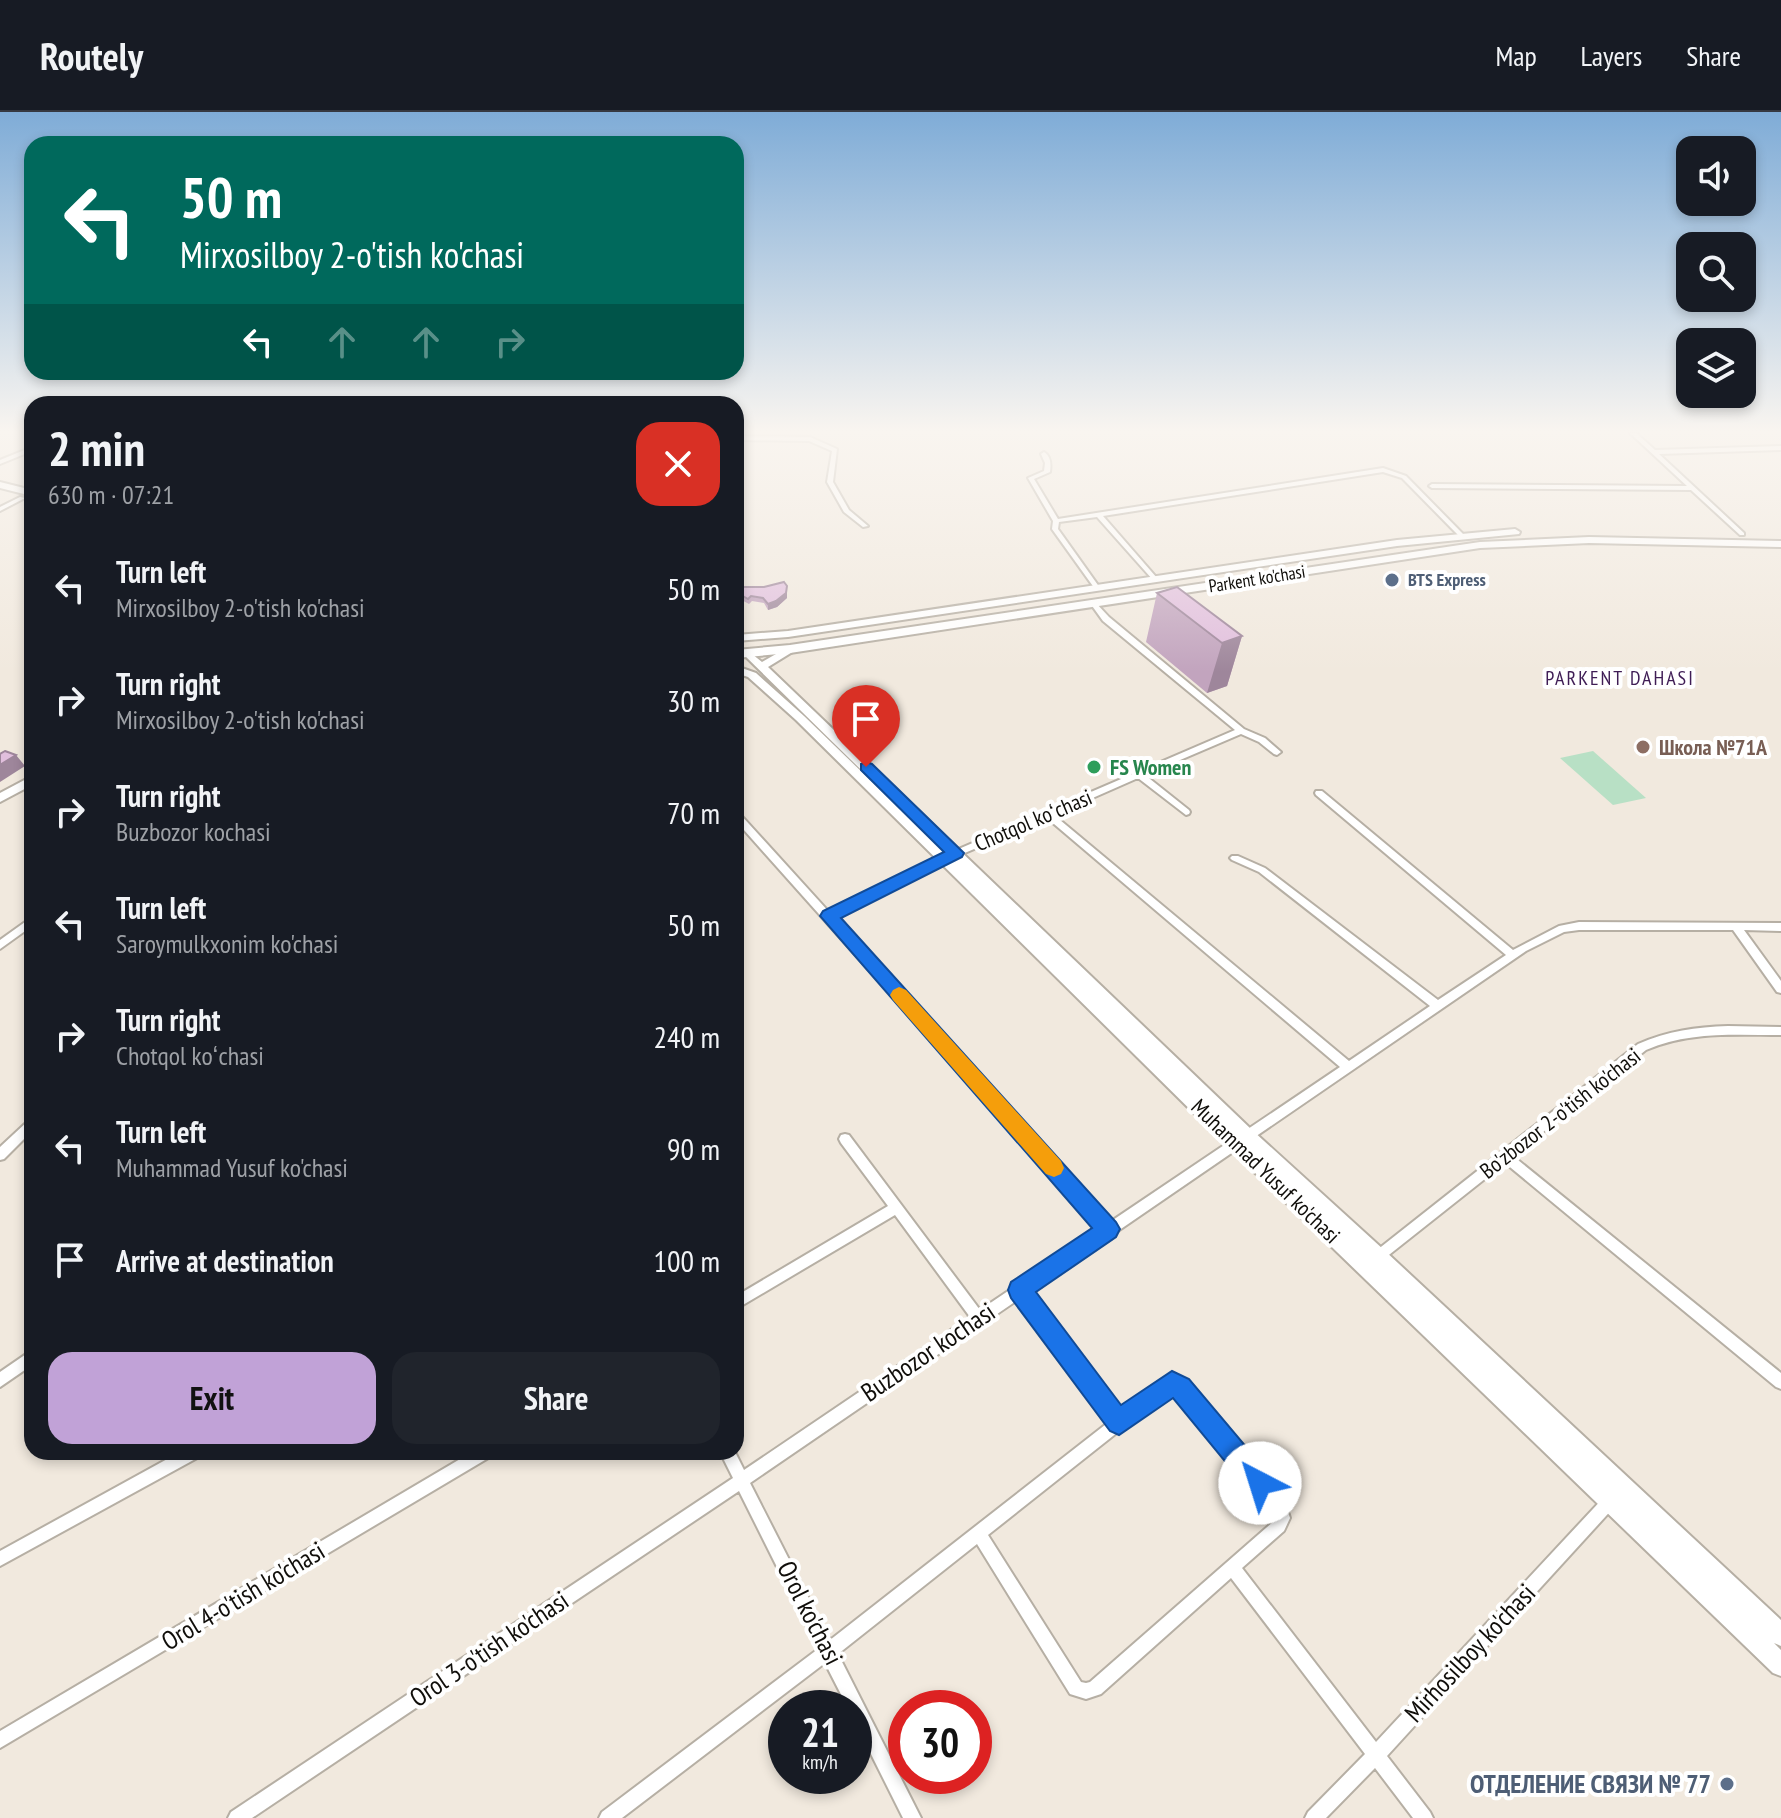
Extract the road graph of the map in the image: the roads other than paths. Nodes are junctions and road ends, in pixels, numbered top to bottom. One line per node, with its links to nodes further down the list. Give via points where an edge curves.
1 (848, 513): 8 (street)
2 (1051, 513): 7 (street)
3 (1107, 513): 6 (street)
4 (1439, 513): 11 (street)
5 (1718, 513): 9 (street)
6 (1098, 514): 7 (street); 13 (street)
7 (1056, 521): 14 (street, via 1055,529)
8 (865, 526)
9 (1742, 534): 10 (main road, Parkent ko'chasi); 11 (main road, Parkent ko'chasi, via 1553,530)
10 (1781, 534)
11 (1461, 535): 13 (main road, Parkent ko'chasi)
12 (1781, 544): 15 (main road, Parkent ko'chasi, via 1500,543)
13 (1155, 579): 14 (main road, Parkent ko'chasi)
14 (1097, 588): 16 (main road, Parkent ko'chasi)
15 (1093, 603): 17 (main road, Parkent ko'chasi); 22 (street)
16 (744, 638)
17 (790, 649): 18 (main road, Parkent ko'chasi); 21 (street)
18 (744, 655)
19 (744, 659): 21 (street)
20 (744, 670): 21 (street, Muhammad Yusuf ko'chasi)
21 (757, 671): 31 (street, Muhammad Yusuf ko'chasi)
22 (1241, 731): 23 (street); 24 (street, Chotqol koʻchasi)
23 (1277, 752)
24 (1141, 776): 28 (street); 29 (street, Chotqol koʻchasi)
25 (24, 782): 27 (street)
26 (1319, 793): 38 (street)
27 (0, 795)
28 (1186, 812)
29 (1047, 813): 31 (street, Chotqol koʻchasi); 42 (street)
30 (744, 824): 33 (street)
31 (950, 856): 33 (street, Chotqol koʻchasi); 45 (street, Muhammad Yusuf ko'chasi)
32 (1235, 858): 40 (street, via 1262,870)
33 (829, 916): 49 (street)
34 (24, 927): 37 (street)
35 (1736, 927): 36 (street, Buzbozor kochasi); 38 (street, Buzbozor kochasi, via 1570,927); 39 (street)
36 (1779, 927)
37 (0, 945)
38 (1512, 954): 40 (street, Buzbozor kochasi)
39 (1781, 989)
40 (1437, 1005): 42 (street, Buzbozor kochasi)
41 (1781, 1031): 47 (street, Bo'zbozor 2-o'tish ko'chasi, via 1663,1036)
42 (1348, 1067): 45 (street, Buzbozor kochasi)
43 (24, 1132): 46 (street)
44 (845, 1139): 48 (street)
45 (1241, 1139): 49 (street, Buzbozor kochasi); 50 (street, Muhammad Yusuf ko'chasi)
46 (0, 1155)
47 (1505, 1156): 50 (street, Bo'zbozor 2-o'tish ko'chasi); 56 (street)
48 (896, 1208): 52 (street); 53 (street)
49 (1108, 1229): 51 (street, Buzbozor kochasi)
50 (1372, 1258): 62 (street, Muhammad Yusuf ko'chasi)
51 (1020, 1290): 53 (street, Buzbozor kochasi); 57 (street)
52 (744, 1298)
53 (978, 1318): 61 (street, Buzbozor kochasi)
54 (24, 1363): 55 (street)
55 (0, 1380)
56 (1781, 1382)
57 (1119, 1422): 63 (street); 65 (street, via 1166,1385 1180,1387 1280,1508 1279,1526)
58 (179, 1460): 64 (street)
59 (472, 1460): 69 (street, Orol 4-o'tish ko'chasi)
60 (731, 1460): 61 (street, Orol ko'chasi)
61 (742, 1480): 67 (street, Orol ko'chasi); 71 (street, Orol 3-o'tish ko'chasi)
62 (1617, 1493): 66 (street, Muhammad Yusuf ko'chasi); 68 (street, Muhammad Yusuf ko'chasi); 70 (street, Mirhosilboy ko'chasi)
63 (979, 1534): 65 (street, via 1076,1688 1086,1691); 67 (street)
64 (0, 1559)
65 (1232, 1567): 70 (street)
66 (1781, 1635)
67 (829, 1651): 72 (street); 73 (street, Orol ko'chasi)
68 (1781, 1665)
69 (0, 1740)
70 (1376, 1755): 74 (street, Mirhosilboy ko'chasi); 75 (street)
71 (237, 1818)
72 (608, 1818)
73 (912, 1818)
74 (1314, 1818)
75 (1424, 1818)

